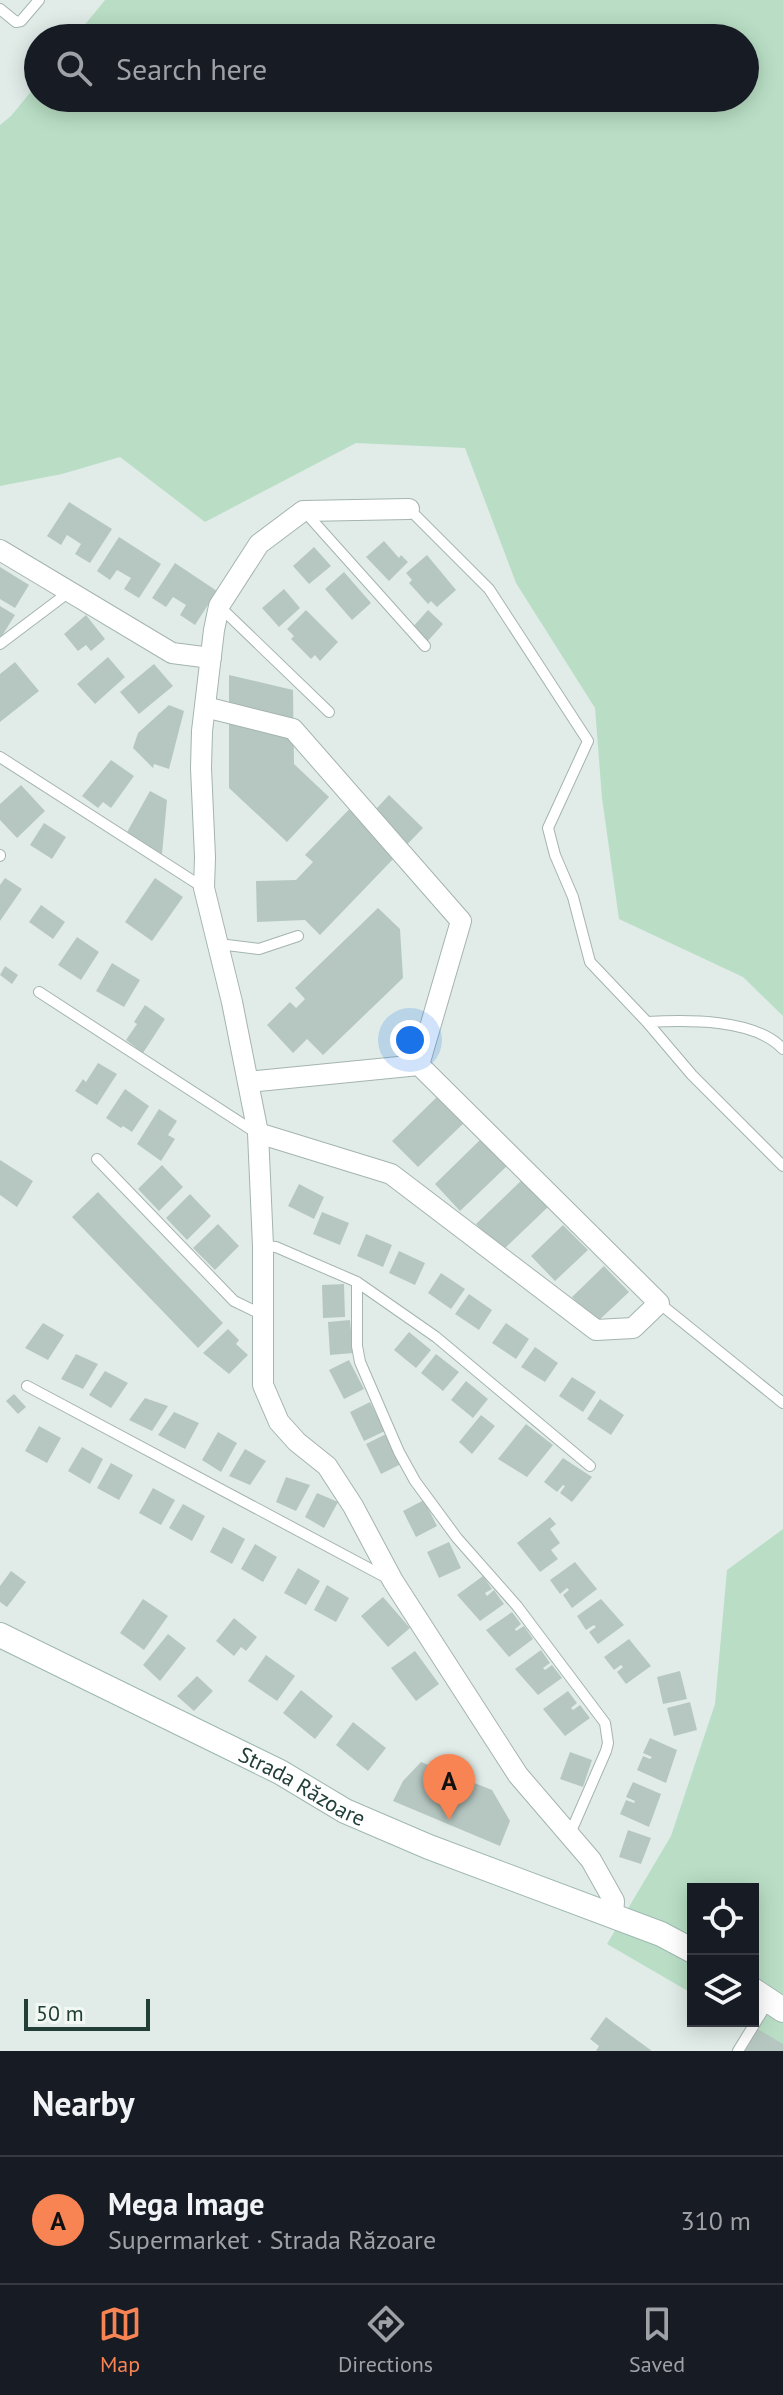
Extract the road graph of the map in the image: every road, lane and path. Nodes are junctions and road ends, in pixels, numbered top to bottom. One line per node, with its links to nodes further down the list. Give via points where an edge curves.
1 (39, 0): 2 (lane, via 21,21)
2 (0, 9)
3 (409, 509): 4 (street); 18 (lane, via 489,589 588,741 548,828 590,962)
4 (303, 511): 7 (street, via 259,544); 9 (lane)
5 (0, 550): 6 (street)
6 (69, 592): 8 (lane); 10 (street, via 172,653)
7 (219, 606): 10 (street); 12 (lane)
8 (0, 644)
9 (425, 646)
10 (211, 658): 11 (street)
11 (205, 707): 14 (street); 20 (street, via 293,729 461,921)
12 (329, 712)
13 (0, 757): 14 (lane)
14 (204, 888): 16 (street)
15 (298, 936): 16 (lane, via 259,949)
16 (219, 944): 21 (street)
17 (39, 992): 22 (lane)
18 (647, 1022): 19 (lane, via 691,1019 748,1029); 24 (lane)
19 (783, 1049)
20 (419, 1065): 21 (street); 27 (street)
21 (248, 1082): 22 (street)
22 (258, 1133): 25 (street); 27 (street, via 391,1174 596,1330 633,1328)
23 (97, 1159): 28 (lane, via 234,1301)
24 (783, 1166)
25 (263, 1246): 26 (lane); 28 (street)
26 (357, 1282): 31 (lane, via 436,1337); 34 (lane, via 360,1362 415,1481 605,1723 606,1751)
27 (659, 1303): 30 (lane)
28 (264, 1316): 32 (street, via 263,1385 269,1404 297,1442 327,1466)
29 (27, 1386): 32 (lane)
30 (783, 1403)
31 (590, 1466)
32 (393, 1581): 34 (street, via 518,1775)
33 (0, 1635): 35 (street, Strada Răzoare, via 280,1772 345,1811)
34 (569, 1837): 35 (street, via 604,1880 614,1901)
35 (613, 1916): 36 (street, Strada Răzoare)
36 (687, 1948)
37 (768, 2000): 38 (lane)
38 (738, 2051)

